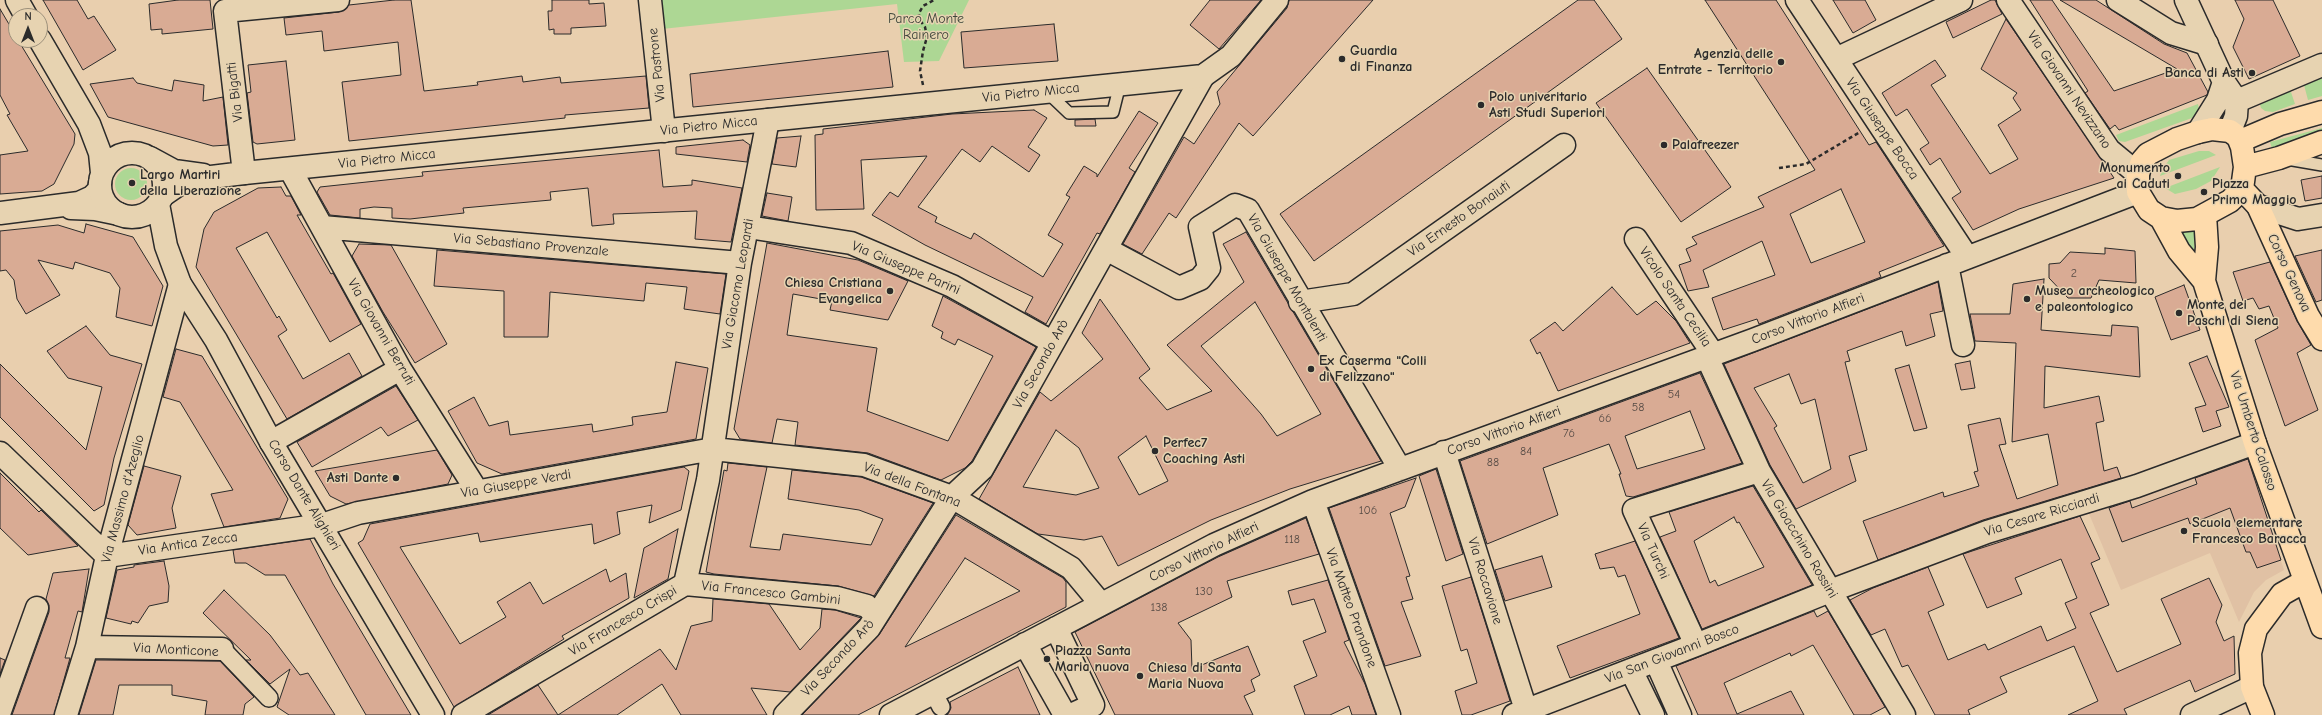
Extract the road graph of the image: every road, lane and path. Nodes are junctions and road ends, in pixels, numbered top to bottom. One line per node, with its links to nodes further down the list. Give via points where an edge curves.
1 (338, 0): 33 (street, Via Bigatti, via 225,11)
2 (650, 0): 22 (street, Via Pastrone)
3 (934, 0): 17 (path, via 923,6 918,19 925,27 927,37 922,50 920,71)
4 (1277, 0): 14 (street, Via Secondo Arò, via 1231,56)
5 (1797, 0): 12 (street, Via Giuseppe Bocca)
6 (1961, 0): 12 (street)
7 (2008, 0): 36 (street, Via Giovanni Nevizzano, via 2109,150)
8 (2118, 0): 10 (street, via 2171,33)
9 (2186, 0): 10 (street)
10 (2207, 44): 15 (street)
11 (45, 48): 21 (street)
12 (1836, 59): 20 (street, Via Giuseppe Bocca)
13 (2322, 66): 16 (street)
14 (1203, 76): 17 (street, Via Pietro Micca); 49 (street, Via Secondo Arò)
15 (2224, 82): 16 (street); 23 (street, via 2218,100)
16 (2237, 101): 24 (street)
17 (927, 103): 19 (street, Via Pietro Micca)
18 (2322, 112): 24 (main road)
19 (768, 120): 22 (street, Via Pietro Micca); 47 (street, Via Giacomo Leopardi)
20 (1878, 122): 31 (path, via 1806,164); 50 (street, Via Giuseppe Bocca)
21 (89, 124): 27 (street, via 116,146); 35 (street, via 100,153)
22 (664, 131): 32 (street, Via Pietro Micca)
23 (2198, 132): 24 (main road, via 2212,130); 36 (main road, via 2148,154 2142,161)
24 (2235, 136): 30 (main road)
25 (2322, 142): 28 (main road)
26 (1564, 145): 55 (street, Via Ernesto Bonaiuti, via 1353,294)
27 (144, 156): 34 (street, Via Pietro Micca, via 174,171); 35 (street, via 124,154 115,158); 38 (street, via 162,173 164,186)
28 (2279, 158): 29 (lane); 30 (main road)
29 (2322, 165)
30 (2245, 167): 37 (main road)
31 (1779, 168)
32 (290, 169): 33 (street, Via Pietro Micca); 46 (street, Via Giovanni Berruti)
33 (244, 173): 34 (street, Via Pietro Micca)
34 (216, 176): 38 (street, Via Pietro Micca, via 187,182)
35 (101, 178): 40 (street, via 96,194 86,201); 42 (street, via 105,201)
36 (2138, 183): 45 (main road, via 2149,210); 50 (street, Corso Vittorio Alfieri)
37 (2242, 189): 39 (main road, Corso Genova); 43 (main road, via 2230,201)
38 (160, 200): 42 (street, via 146,214 130,217); 53 (street, Corso Dante Alighieri, via 166,246)
39 (2258, 206): 44 (street, via 2298,219); 56 (main road, Corso Genova, via 2308,316)
40 (48, 208): 41 (street); 42 (street, via 88,209)
41 (0, 213)
42 (120, 214): 53 (street, Corso Dante Alighieri, via 148,231)
43 (2205, 215): 45 (main road, via 2197,219 2177,221); 54 (main road, Via Umberto Calosso, via 2207,247)
44 (2322, 216)
45 (2161, 218): 54 (main road, Via Umberto Calosso, via 2179,251)
46 (322, 227): 51 (street, Via Sebastiano Provenzale); 60 (street, Via Giovanni Berruti)
47 (748, 227): 51 (street, Via Giacomo Leopardi); 57 (street, Via Giuseppe Parini, via 852,243 952,286)
48 (1636, 239): 59 (street, Vicolo Santa Cecilia)
49 (1106, 249): 55 (street, Via Giuseppe Montalenti, via 1179,288 1200,280 1209,268 1200,227 1235,205 1248,210); 57 (street, Via Secondo Arò)
50 (1967, 257): 52 (street, Corso Vittorio Alfieri)
51 (740, 263): 63 (street, Via Giacomo Leopardi)
52 (1947, 265): 58 (street); 59 (street, Corso Vittorio Alfieri)
53 (178, 279): 61 (street, Corso Dante Alighieri, via 216,340); 72 (street, Via Massimo d'Azeglio)
54 (2204, 281): 62 (main road, Via Umberto Calosso)
55 (1300, 302): 66 (street, Via Giuseppe Montalenti)
56 (2322, 339)
57 (1052, 342): 69 (street, Via Secondo Arò, via 982,469)
58 (1963, 345)
59 (1710, 355): 64 (street, Corso Vittorio Alfieri); 67 (street, Via Gioacchino Rossini)
60 (400, 369): 61 (street); 68 (street, Via Giovanni Berruti)
61 (272, 442): 71 (street, Corso Dante Alighieri)
62 (2255, 443): 73 (main road, Via Umberto Calosso); 75 (street, Via Cesare Ricciardi, via 2137,486 1987,532)
63 (713, 449): 68 (street, Via Giuseppe Verdi); 69 (street, Via della Fontana, via 864,465); 74 (street, Via Francesco Crispi)
64 (1444, 452): 66 (street, Corso Vittorio Alfieri); 92 (street, Via Roccavione)
65 (0, 453): 72 (street)
66 (1400, 469): 70 (street, Corso Vittorio Alfieri)
67 (1759, 471): 75 (street, Via Gioacchino Rossini); 82 (street, Via Turchi, via 1634,510)
68 (477, 490): 71 (street, Via Giuseppe Verdi, via 358,513)
69 (952, 497): 76 (street, Via della Fontana, via 1071,568); 78 (street, Via Secondo Arò)
70 (1313, 501): 76 (street, Corso Vittorio Alfieri, via 1214,545); 100 (street, Via Matteo Prandone)
71 (322, 525): 72 (street, Via Antica Zecca); 94 (street, Corso Dante Alighieri)
72 (106, 556): 83 (street, Via Massimo d'Azeglio)
73 (2305, 581): 79 (main road, Via Umberto Calosso); 87 (main road, via 2282,594 2256,629 2250,653)
74 (685, 584): 78 (street, Via Francesco Gambini, via 837,598 867,606); 95 (street, Via Francesco Crispi)
75 (1830, 591): 82 (street, Via San Giovanni Bosco); 102 (street, Via Gioacchino Rossini)
76 (1101, 604): 80 (street, Corso Vittorio Alfieri)
77 (37, 608): 91 (street)
78 (876, 616): 96 (street, Via Secondo Arò, via 869,628)
79 (2322, 627)
80 (1056, 628): 81 (street, Corso Vittorio Alfieri); 99 (street, via 1093,705)
81 (1025, 644): 97 (street, Corso Vittorio Alfieri, via 937,700); 98 (street)
82 (1696, 645): 85 (street, Via San Giovanni Bosco)
83 (87, 647): 84 (street, Via Monticone); 93 (street, Via Massimo d'Azeglio)
84 (222, 649): 89 (street, Via Monticone)
85 (1656, 661): 86 (street, Via San Giovanni Bosco); 88 (street)
86 (1631, 670): 90 (street); 92 (street, Via San Giovanni Bosco)
87 (2252, 687): 103 (street); 104 (main road)
88 (1668, 690): 90 (street); 101 (street)
89 (269, 698)
90 (1649, 707)
91 (0, 711)
92 (1520, 713)
93 (66, 715)
94 (433, 715)
95 (463, 715)
96 (785, 715)
97 (891, 715)
98 (1065, 715)
99 (1071, 715)
100 (1389, 715)
101 (1680, 715)
102 (1904, 715)
103 (2192, 715)
104 (2263, 715)

